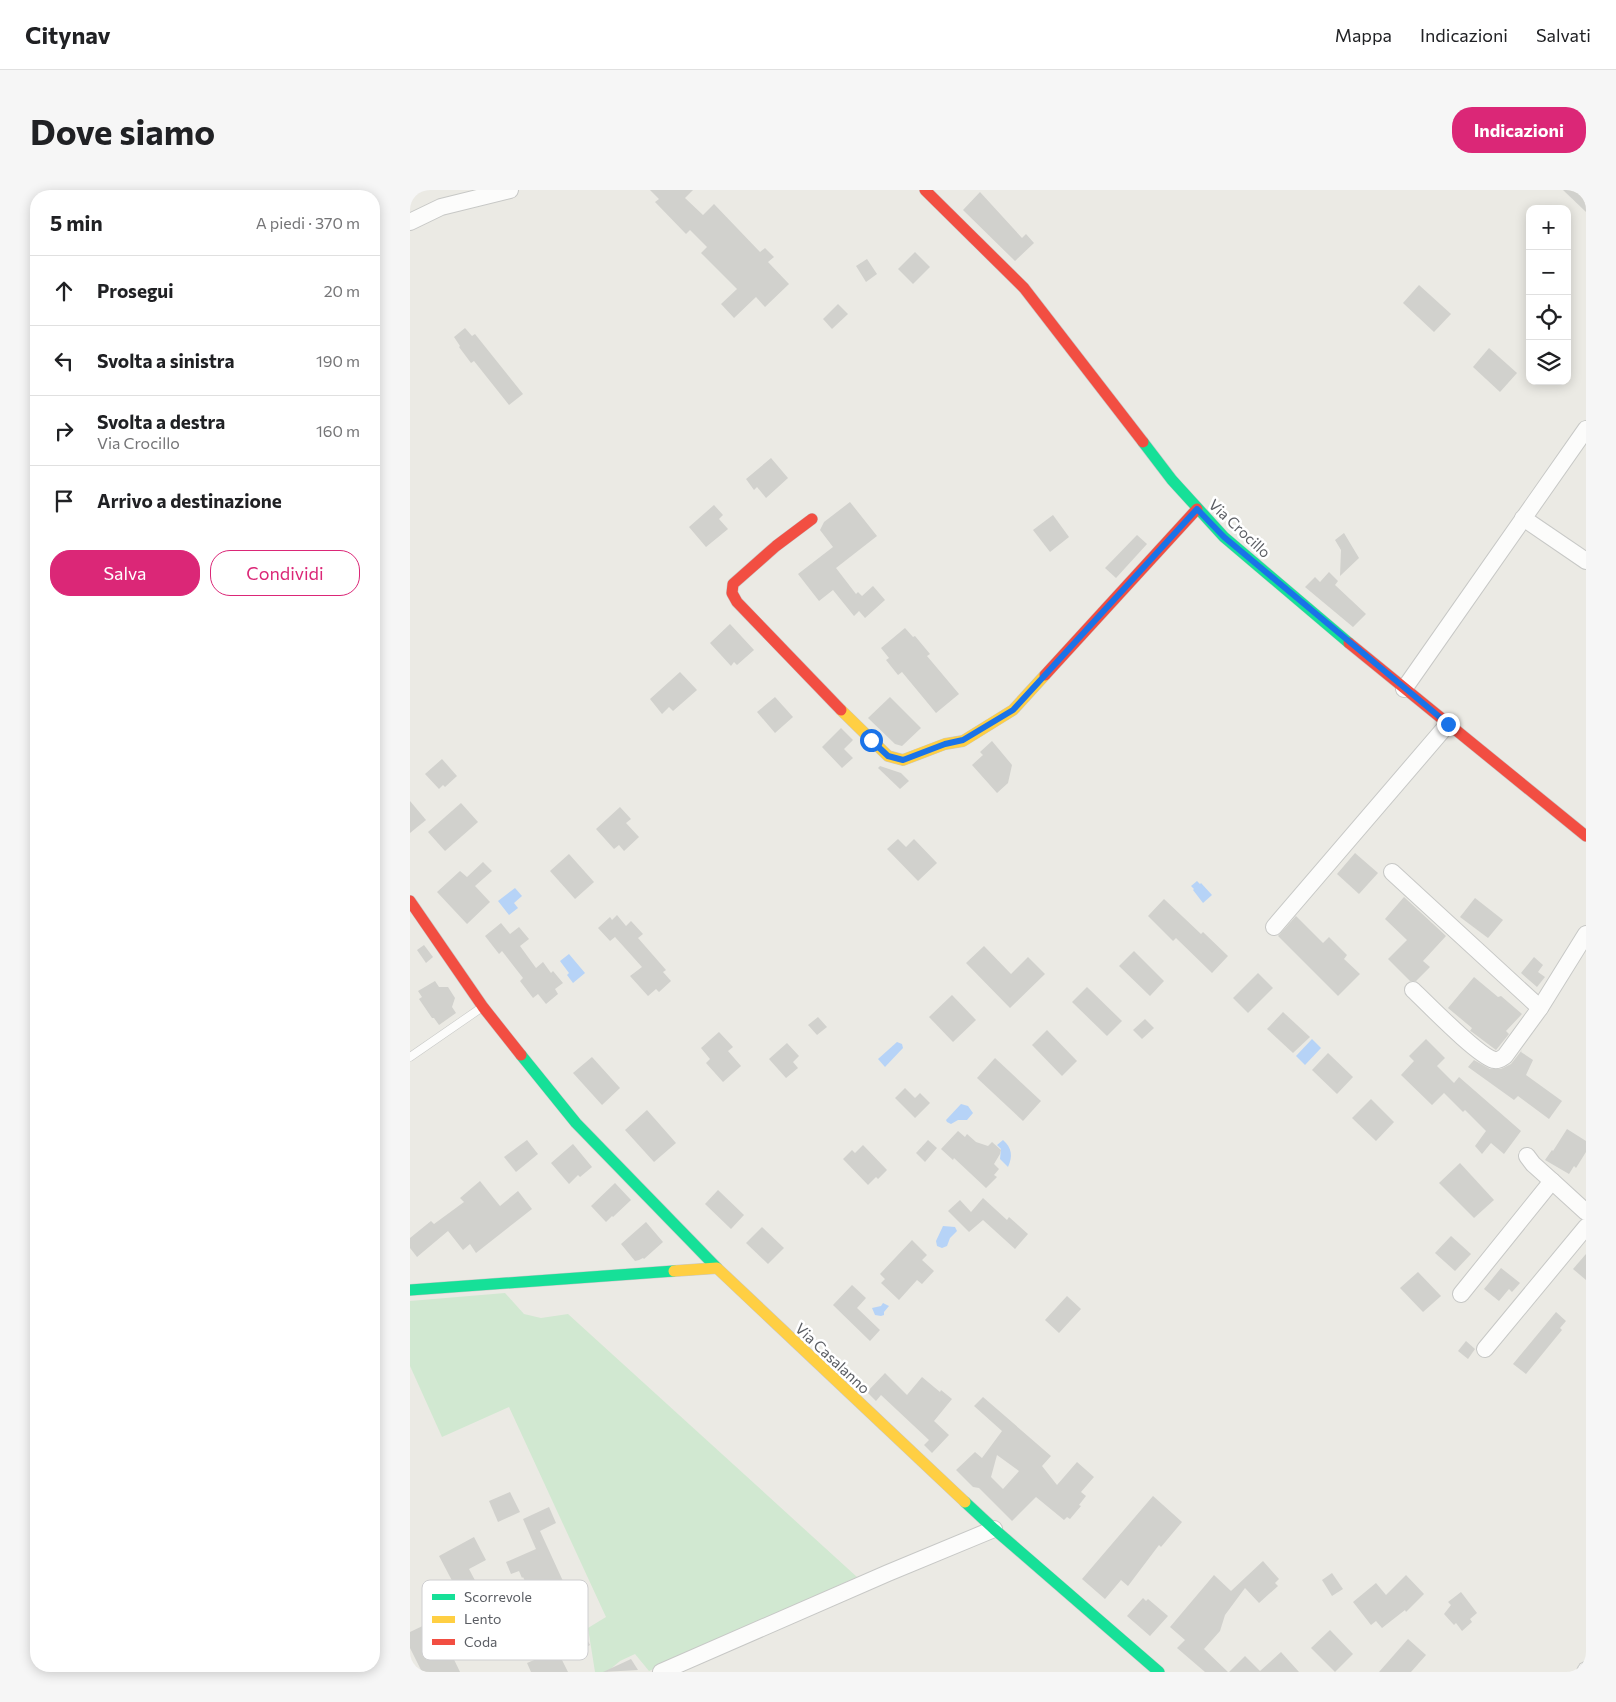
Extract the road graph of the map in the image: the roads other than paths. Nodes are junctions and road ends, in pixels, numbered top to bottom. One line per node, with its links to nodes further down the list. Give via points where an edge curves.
1 (510, 190): 3 (street, via 441,207)
2 (925, 190): 5 (street, Via Crocillo, via 1024,288)
3 (410, 222)
4 (1586, 429): 6 (street)
5 (1197, 509): 7 (street, via 1013,710 963,740 903,760 888,756 871,740 737,602 732,593 733,584); 9 (street, Via Crocillo, via 1224,537)
6 (1523, 518): 8 (street); 9 (street)
7 (812, 519)
8 (1586, 561)
9 (1404, 689): 10 (street, Via Crocillo)
10 (1448, 724): 11 (street, Via Crocillo); 14 (street)
11 (1586, 836)
12 (1392, 872): 18 (street)
13 (410, 901): 17 (street, Via Casalanno)
14 (1274, 927)
15 (1586, 934): 18 (street)
16 (1413, 990): 18 (street, via 1479,1051 1494,1060 1505,1056)
17 (483, 1007): 19 (lane); 24 (street, Via Casalanno, via 576,1124)
18 (1540, 1008)
19 (410, 1058)
20 (1527, 1156): 21 (street)
21 (1552, 1181): 22 (street); 26 (street)
22 (1586, 1212)
23 (1586, 1227): 27 (street)
24 (717, 1268): 25 (street); 28 (street, Via Casalanno)
25 (410, 1290)
26 (1461, 1294)
27 (1485, 1349)
28 (994, 1529): 29 (street); 30 (street, Via Casalanno)
29 (662, 1672)
30 (1159, 1672)

